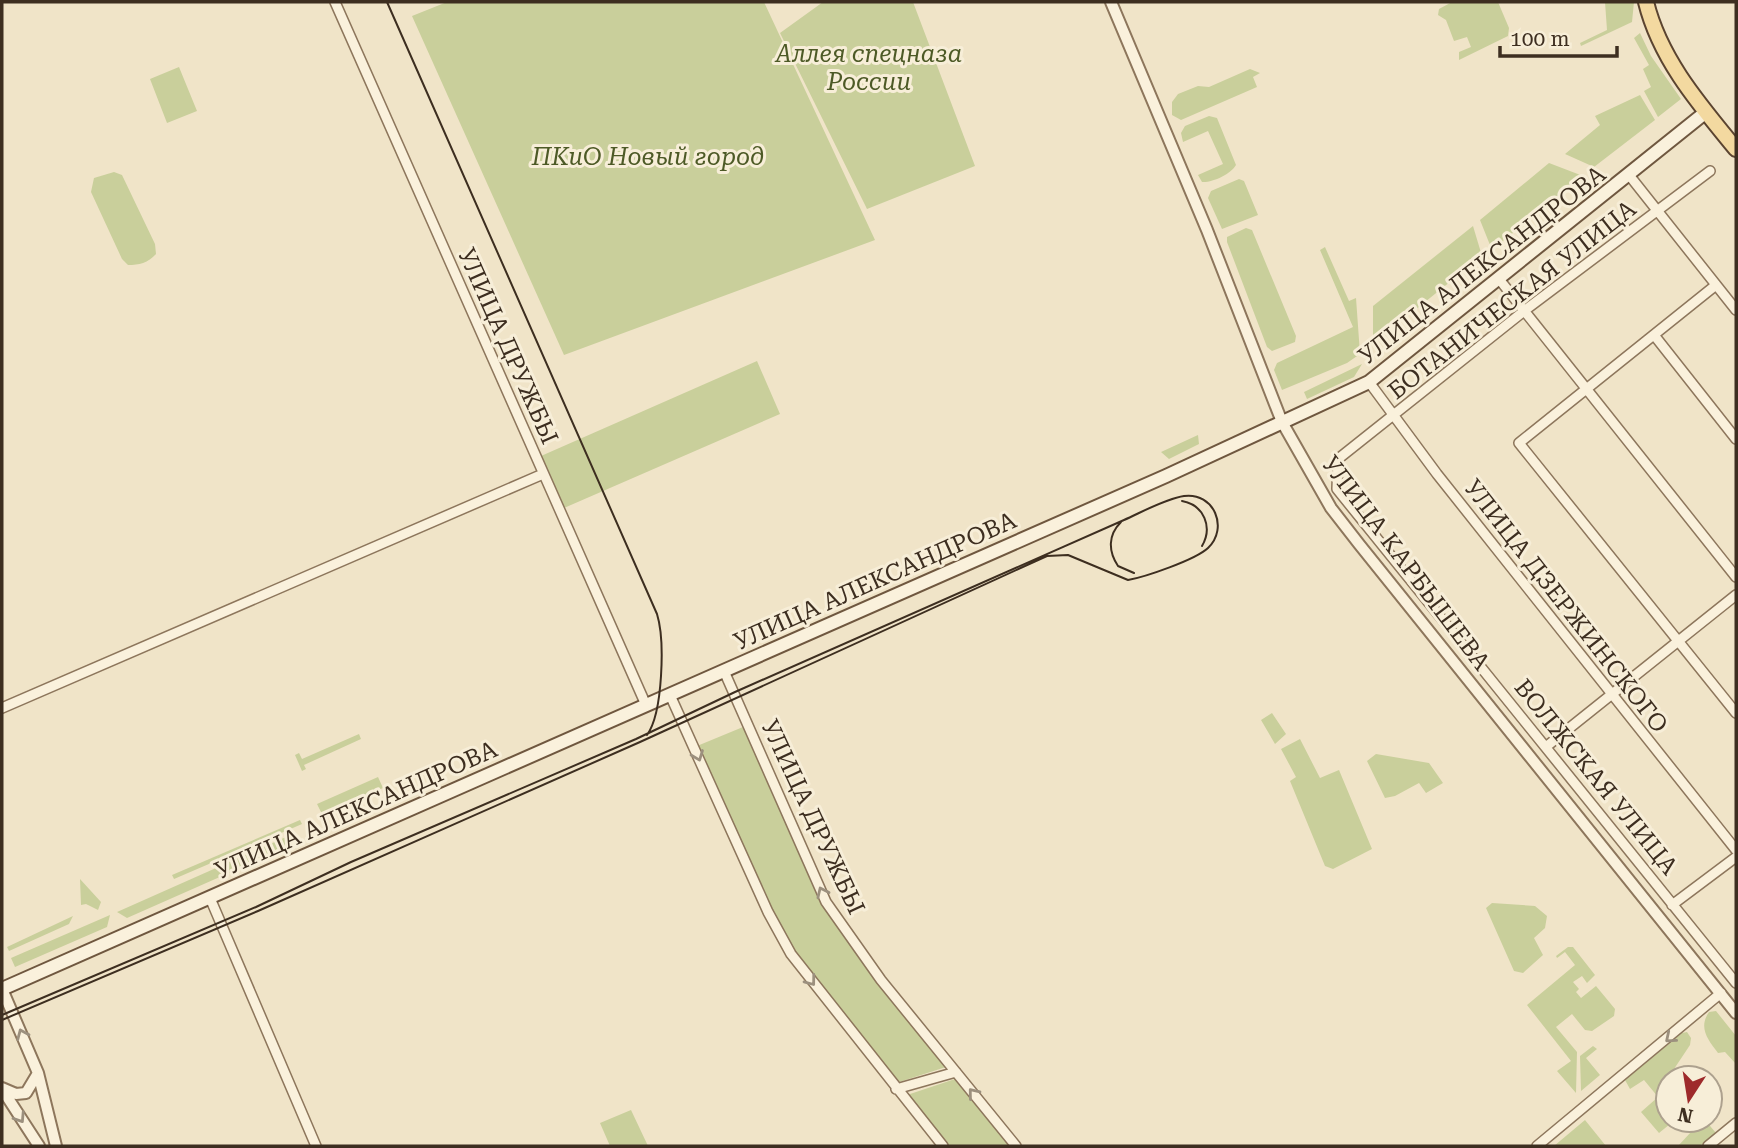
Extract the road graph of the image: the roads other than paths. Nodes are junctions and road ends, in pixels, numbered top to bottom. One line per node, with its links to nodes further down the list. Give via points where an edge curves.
1 (335, 2): 20 (street, УЛИЦА ДРУЖБЫ)
2 (1111, 2): 17 (street, УЛИЦА КАРБЫШЕВА, via 1208,230)
3 (1646, 2): 4 (main road, via 1668,58)
4 (1706, 112): 5 (main road); 7 (main road, УЛИЦА АЛЕКСАНДРОВА)
5 (1736, 149)
6 (1710, 171): 8 (street, БОТАНИЧЕСКАЯ УЛИЦА)
7 (1629, 175): 8 (street); 9 (main road, УЛИЦА АЛЕКСАНДРОВА)
8 (1657, 211): 10 (street); 12 (street, БОТАНИЧЕСКАЯ УЛИЦА)
9 (1499, 279): 12 (street); 14 (main road, УЛИЦА АЛЕКСАНДРОВА)
10 (1716, 285): 11 (street); 13 (street)
11 (1736, 310)
12 (1524, 311): 15 (street); 16 (street, БОТАНИЧЕСКАЯ УЛИЦА)
13 (1654, 335): 15 (street); 18 (street)
14 (1369, 382): 16 (street, УЛИЦА ДЗЕРЖИНСКОГО); 17 (main road, УЛИЦА АЛЕКСАНДРОВА)
15 (1586, 389): 21 (street); 23 (street, via 1519,443)
16 (1392, 417): 19 (street, БОТАНИЧЕСКАЯ УЛИЦА); 26 (street, УЛИЦА ДЗЕРЖИНСКОГО)
17 (1282, 422): 24 (main road, УЛИЦА АЛЕКСАНДРОВА); 37 (street, УЛИЦА КАРБЫШЕВА, via 1331,508)
18 (1736, 439)
19 (1338, 459): 30 (street, ВОЛЖСКАЯ УЛИЦА, via 1336,489)
20 (543, 474): 27 (street, УЛИЦА ДРУЖБЫ); 28 (street)
21 (1736, 577)
22 (1736, 595): 23 (street)
23 (1678, 642): 26 (street); 29 (street)
24 (724, 671): 25 (main road, УЛИЦА АЛЕКСАНДРОВА); 39 (street, УЛИЦА ДРУЖБЫ, one-way to 24, via 826,902)
25 (670, 695): 27 (main road, УЛИЦА АЛЕКСАНДРОВА); 42 (street, one-way to 42, via 791,954)
26 (1611, 695): 30 (street); 31 (street, УЛИЦА ДЗЕРЖИНСКОГО)
27 (646, 705): 33 (main road, УЛИЦА АЛЕКСАНДРОВА)
28 (2, 708)
29 (1736, 713)
30 (1547, 746): 34 (street, ВОЛЖСКАЯ УЛИЦА)
31 (1736, 850)
32 (1736, 857): 34 (street)
33 (210, 898): 36 (main road, УЛИЦА АЛЕКСАНДРОВА); 46 (street)
34 (1672, 905): 35 (street, ВОЛЖСКАЯ УЛИЦА)
35 (1736, 983)
36 (2, 989): 40 (street, one-way to 36)
37 (1721, 993): 38 (street, УЛИЦА КАРБЫШЕВА); 49 (street, one-way to 49)
38 (1736, 1013)
39 (956, 1072): 42 (street); 48 (street, УЛИЦА ДРУЖБЫ, one-way to 39)
40 (38, 1073): 41 (street, via 26,1093); 45 (street)
41 (2, 1088): 44 (street, one-way to 44)
42 (895, 1089): 47 (street)
43 (1736, 1123): 50 (street)
44 (39, 1146)
45 (55, 1146)
46 (316, 1146)
47 (943, 1146)
48 (1016, 1146)
49 (1537, 1146)
50 (1708, 1146)

